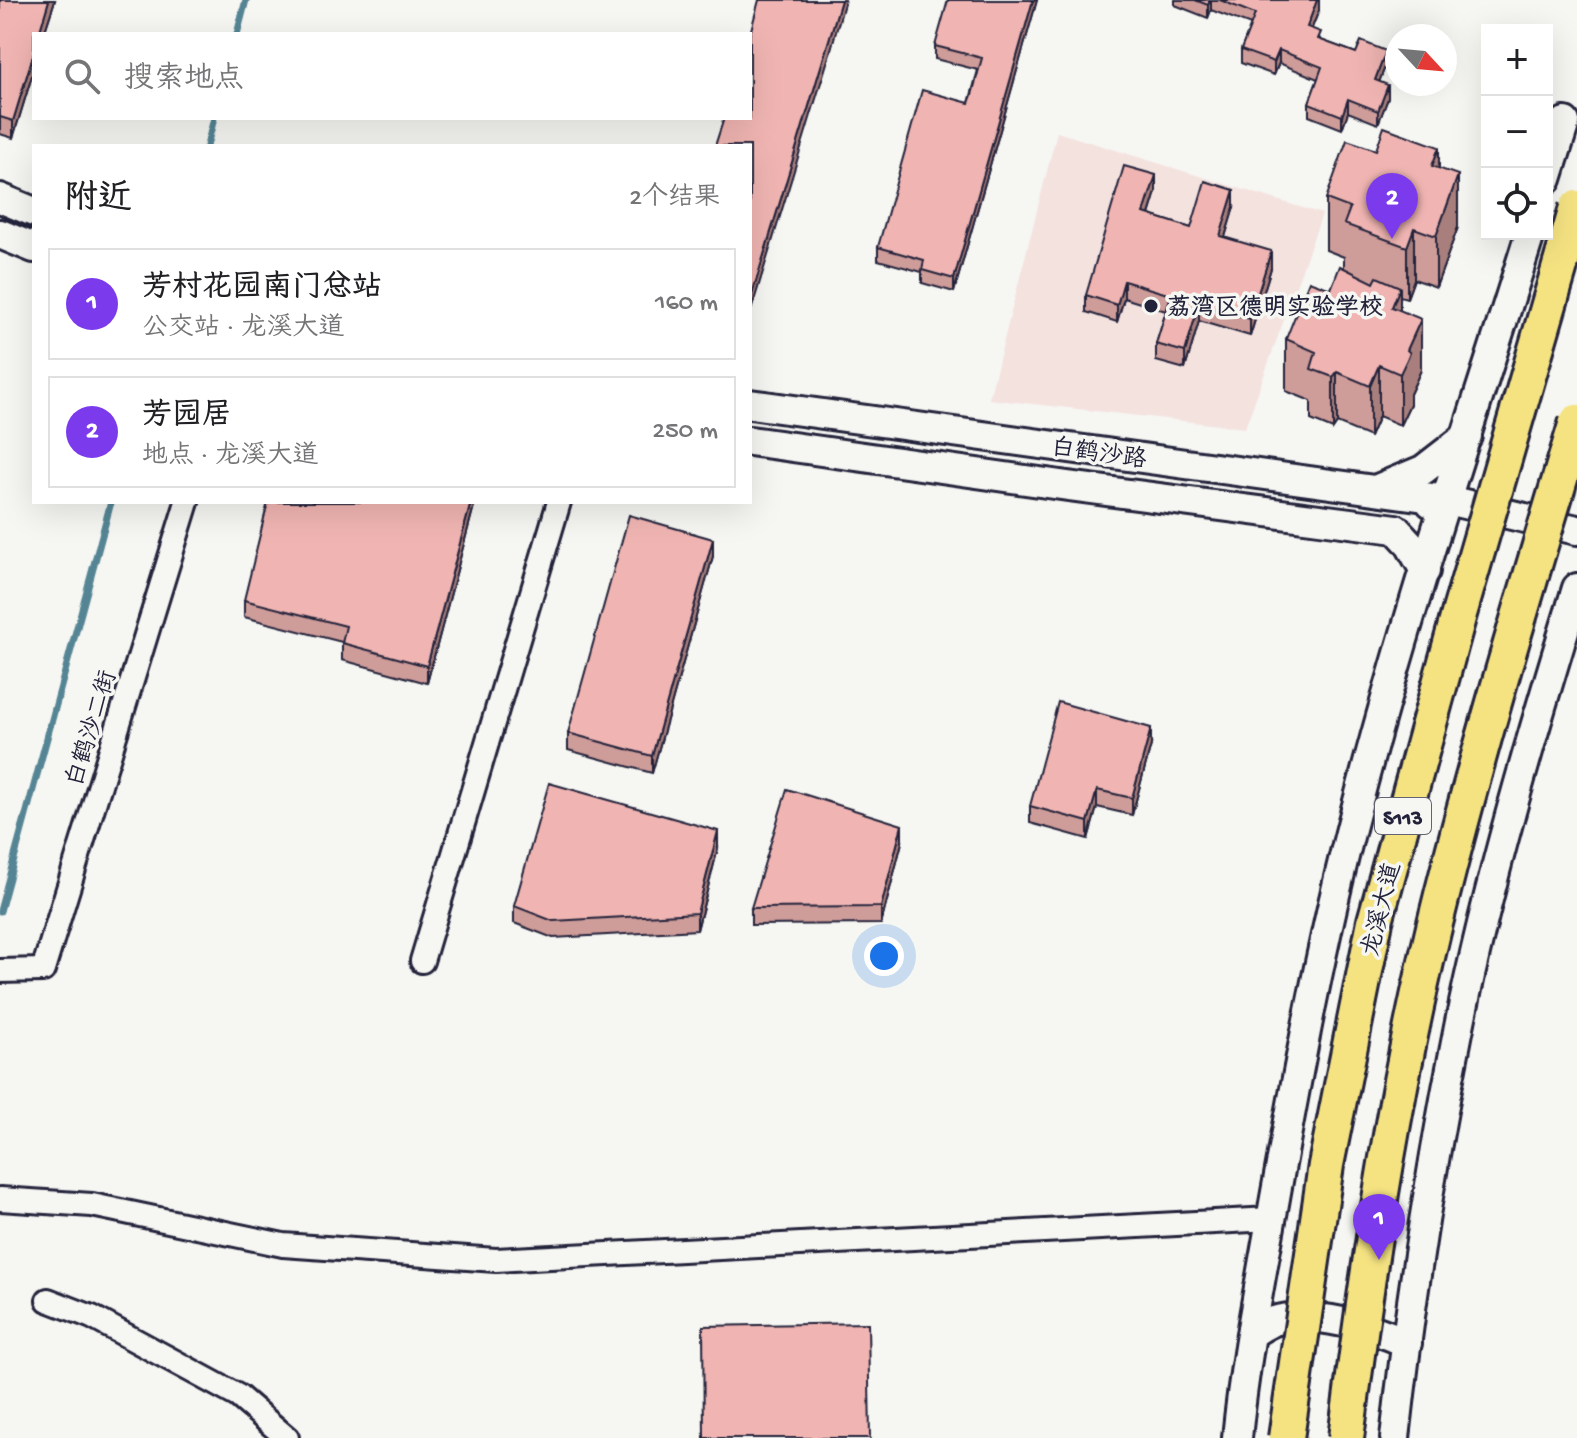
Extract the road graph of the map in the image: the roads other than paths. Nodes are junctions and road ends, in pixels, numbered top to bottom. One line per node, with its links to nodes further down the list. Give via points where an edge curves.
1 (1563, 121): 2 (street)
2 (1550, 168)
3 (0, 198): 5 (street)
4 (1577, 208): 30 (main road, 龙溪大道 / S113, bridge, via 1375,921 1326,1165)
5 (32, 211)
6 (0, 234): 8 (street)
7 (1528, 240): 11 (street)
8 (32, 247)
9 (752, 404): 13 (street, 白鹤沙路)
10 (1577, 422): 31 (main road, S113, bridge, via 1442,896 1384,1174)
11 (1467, 436): 13 (street, via 1423,470); 14 (street)
12 (752, 441): 17 (street, 白鹤沙路)
13 (1375, 490): 14 (street, 白鹤沙路)
14 (1447, 500): 17 (street); 18 (street, 白鹤沙路); 19 (street)
15 (186, 504): 22 (street, 白鹤沙二街, via 43,970)
16 (558, 504): 21 (street)
17 (1336, 519): 19 (street, via 1396,529)
18 (1577, 530)
19 (1425, 571): 24 (street, via 1332,906)
20 (1577, 588): 27 (street, via 1486,910 1434,1164)
21 (422, 961)
22 (0, 971)
23 (0, 1199): 24 (street, via 92,1205 283,1245 496,1260)
24 (1271, 1219): 26 (street)
25 (48, 1300): 28 (street, via 92,1317 238,1396)
26 (1252, 1333): 27 (street, via 1275,1320 1304,1318 1377,1331); 29 (street)
27 (1407, 1343): 32 (street)
28 (287, 1438)
29 (1237, 1438)
30 (1286, 1438)
31 (1346, 1438)
32 (1395, 1438)

